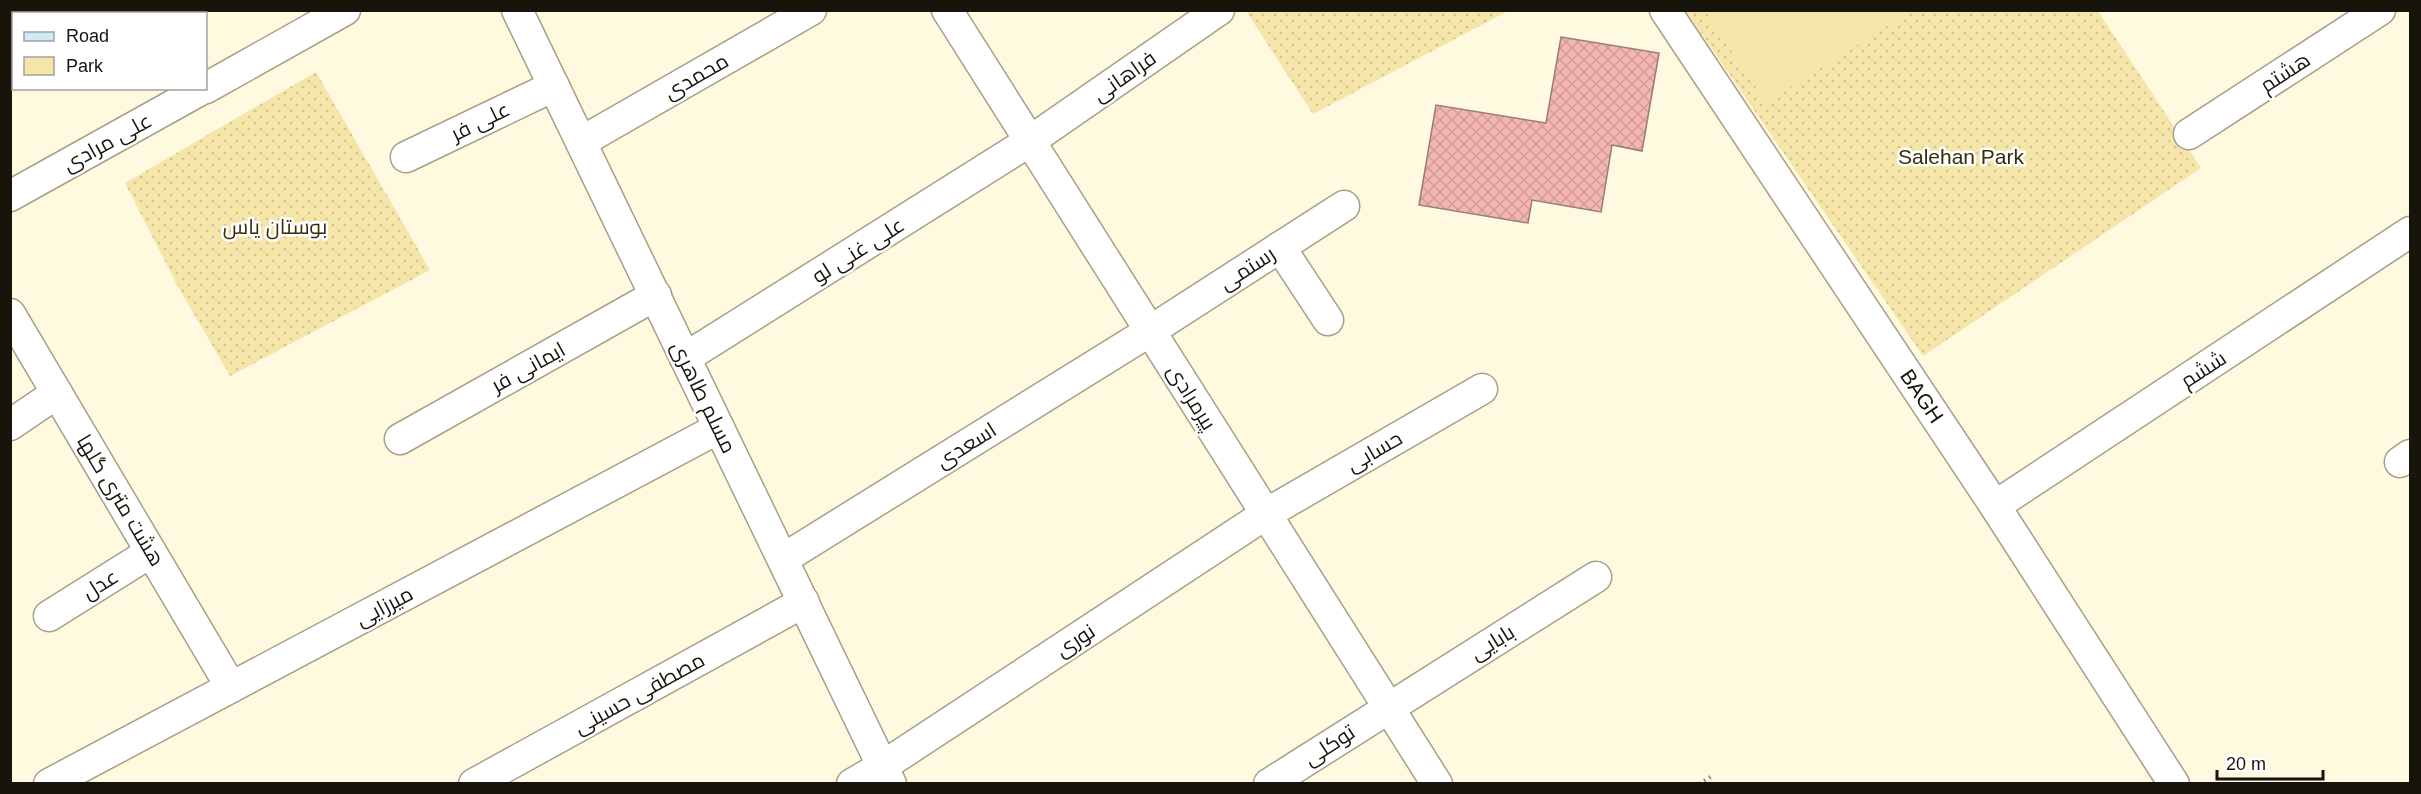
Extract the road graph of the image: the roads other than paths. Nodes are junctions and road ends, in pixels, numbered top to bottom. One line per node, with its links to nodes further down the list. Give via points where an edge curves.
1 (345, 10): 9 (street, علی مرادی)
2 (517, 10): 8 (street, مسلم طاهری)
3 (811, 10): 13 (street, محمدی)
4 (947, 10): 12 (street, پیرمرادی)
5 (1219, 10): 12 (street, فراهانی)
6 (1665, 10): 29 (street, BAGH)
7 (2380, 10): 11 (street, هشتم)
8 (554, 86): 13 (street, مسلم طاهری); 14 (street, علی فر)
9 (207, 87)
10 (201, 90): 15 (street, علی مرادی)
11 (2189, 134)
12 (1030, 141): 22 (street, پیرمرادی); 23 (street, علی غنی لو)
13 (581, 142): 19 (street, مسلم طاهری)
14 (406, 157)
15 (10, 196)
16 (1344, 206): 18 (street, رستمی)
17 (2410, 232): 29 (street, ششم)
18 (1280, 247): 21 (street); 22 (street, رستمی)
19 (656, 295): 23 (street, مسلم طاهری); 28 (street, ایمانی فر)
20 (10, 314): 25 (street, هشت متری گلها)
21 (1328, 320)
22 (1150, 331): 30 (street, پیرمرادی); 32 (street, اسعدی)
23 (686, 358): 27 (street, مسلم طاهری)
24 (1482, 388): 30 (street, حسابی)
25 (57, 393): 26 (street); 31 (street, هشت متری گلها)
26 (10, 424)
27 (719, 428): 32 (street, مسلم طاهری); 36 (street, میرزایی)
28 (400, 439)
29 (1995, 506): 44 (street, BAGH)
30 (1266, 514): 37 (street, پیرمرادی); 38 (street, نوری)
31 (151, 552): 35 (street, عدل); 36 (street, هشت متری گلها)
32 (783, 559): 34 (street, مسلم طاهری)
33 (1596, 577): 37 (street, بابایی)
34 (804, 602): 38 (street, مسلم طاهری); 40 (street, مصطفی حسینی)
35 (49, 616)
36 (231, 687): 39 (street, میرزایی)
37 (1389, 707): 42 (street, توکلی); 43 (street, پیرمرادی)
38 (887, 775): 41 (street, نوری)
39 (49, 783)
40 (474, 783)
41 (852, 783)
42 (1269, 783)
43 (1437, 783)
44 (2174, 783)

